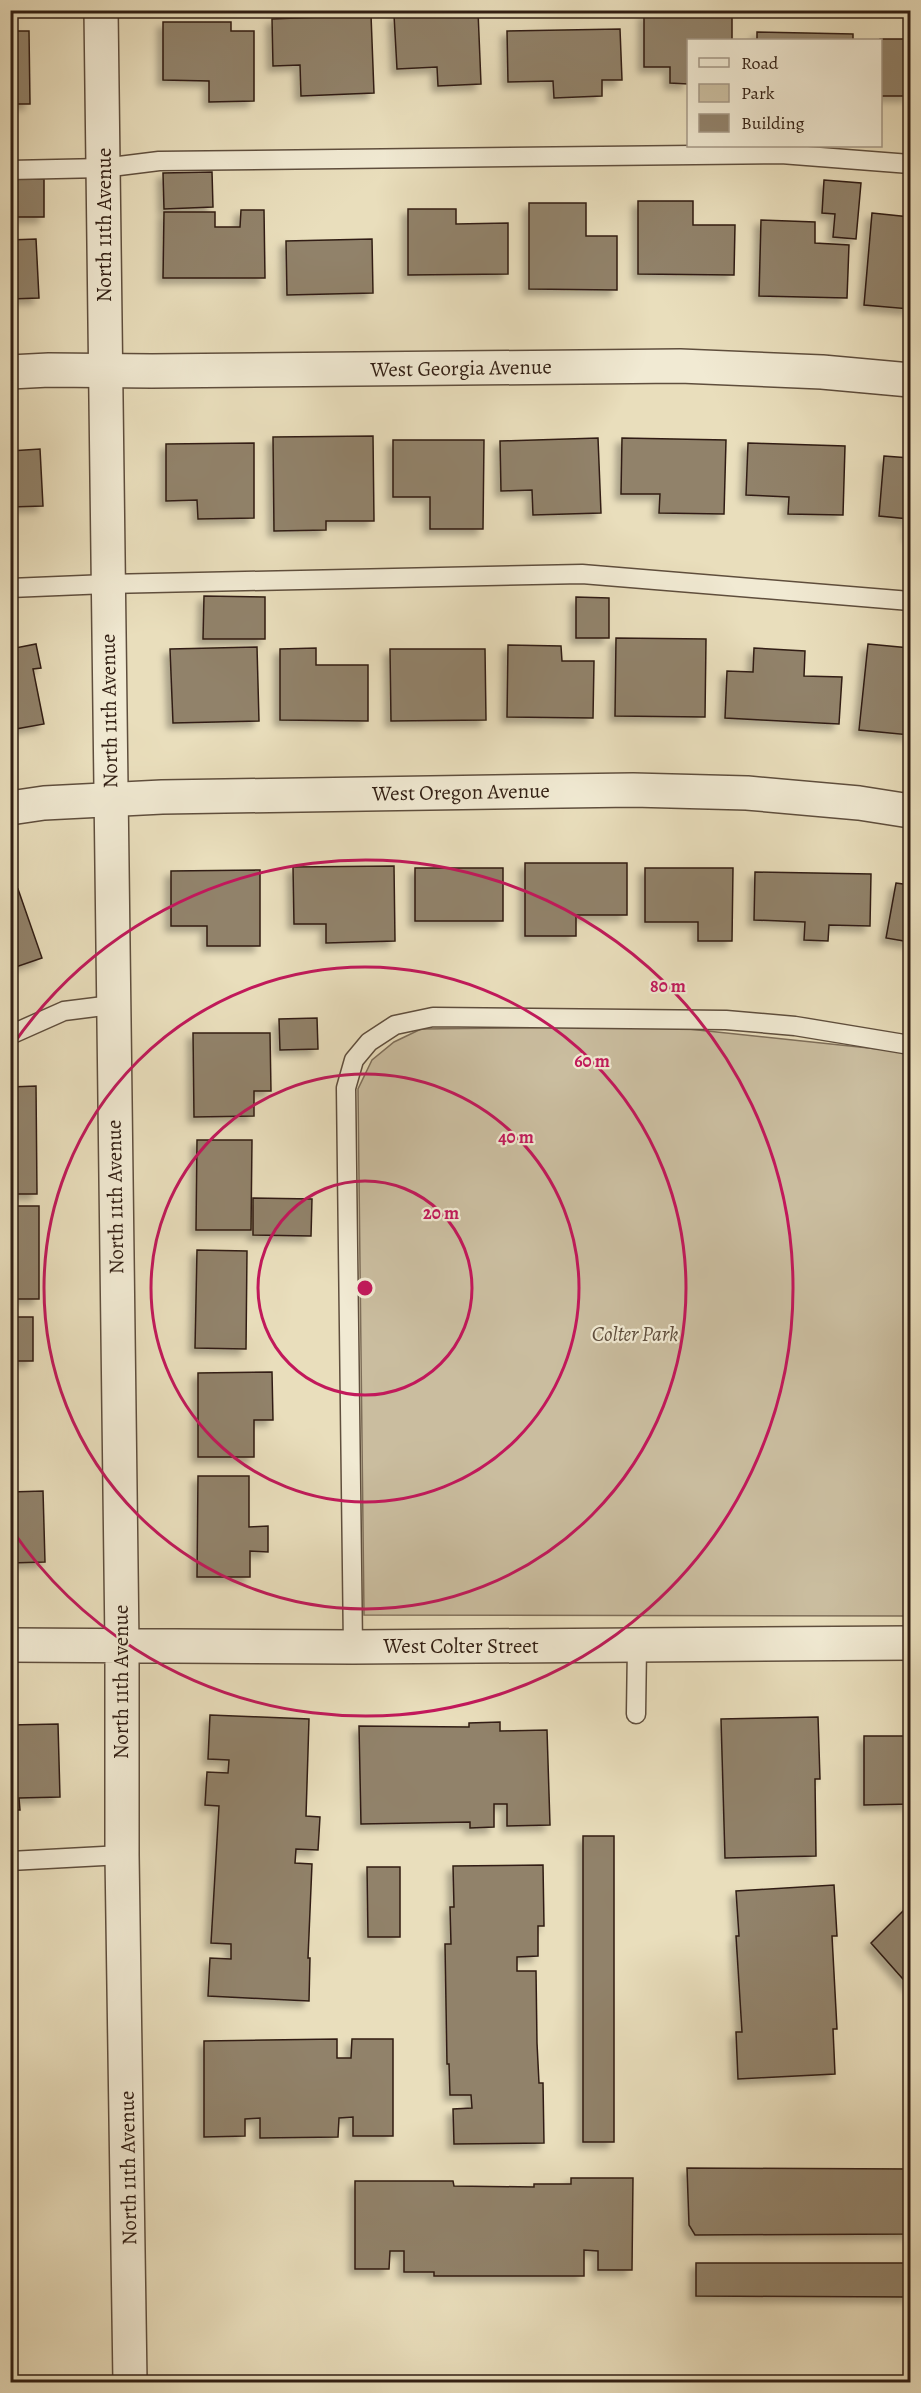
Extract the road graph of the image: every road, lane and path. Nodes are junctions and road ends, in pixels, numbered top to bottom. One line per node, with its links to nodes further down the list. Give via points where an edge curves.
1 (101, 10): 3 (street, North 11th Avenue)
2 (910, 164): 3 (lane, via 781,154 159,161)
3 (103, 168): 4 (lane); 5 (street, North 11th Avenue)
4 (10, 170)
5 (105, 370): 6 (street, West Georgia Avenue); 7 (street, West Georgia Avenue, via 680,366); 8 (street, North 11th Avenue)
6 (10, 372)
7 (910, 380)
8 (108, 584): 9 (lane); 10 (lane, via 582,574); 11 (street, North 11th Avenue)
9 (10, 588)
10 (910, 601)
11 (111, 800): 12 (street, West Oregon Avenue); 13 (street, West Oregon Avenue, via 633,790 747,793); 14 (street, North 11th Avenue)
12 (10, 808)
13 (910, 811)
14 (112, 1005): 15 (lane, via 64,1011); 19 (street, North 11th Avenue)
15 (10, 1035)
16 (910, 1045): 21 (lane, via 795,1026 726,1020 562,1017 433,1017 396,1025 369,1042 354,1060 346,1088)
17 (910, 1643): 20 (street, West Colter Street)
18 (10, 1644): 19 (street, West Colter Street)
19 (122, 1645): 21 (street, West Colter Street); 23 (street, North 11th Avenue)
20 (637, 1646): 21 (street, West Colter Street); 22 (lane)
21 (353, 1647)
22 (636, 1714)
23 (122, 1855): 24 (lane); 25 (street, North 11th Avenue)
24 (10, 1861)
25 (130, 2382)

